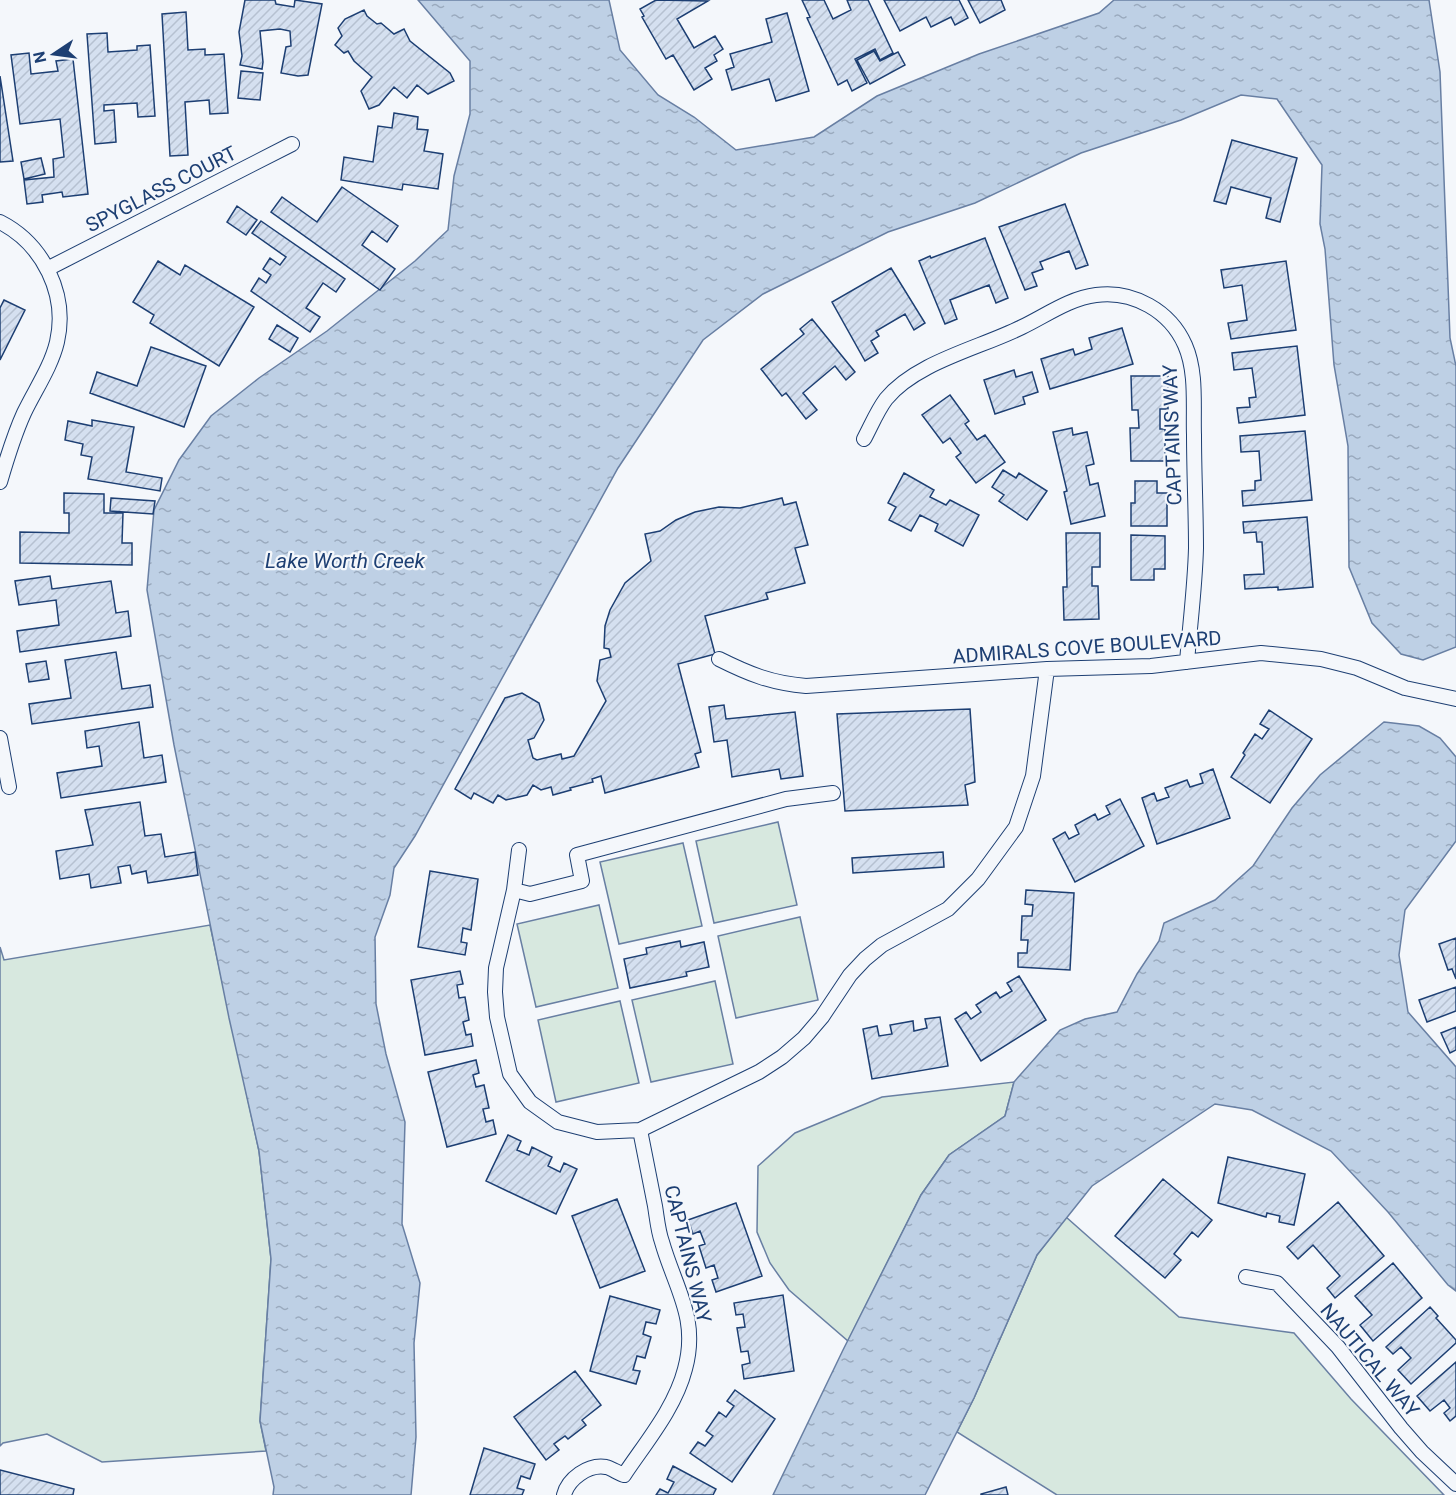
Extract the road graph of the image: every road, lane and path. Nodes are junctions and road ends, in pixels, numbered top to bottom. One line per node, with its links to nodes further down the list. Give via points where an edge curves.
1 (291, 144): 3 (street, SPYGLASS COURT)
2 (0, 222): 3 (street, via 24,238)
3 (48, 269): 5 (street, via 59,304 57,341 24,413)
4 (864, 439): 7 (street, CAPTAINS WAY, via 886,399 914,376 1074,301 1118,295 1140,300 1159,312 1181,336 1192,367 1196,550)
5 (0, 482)
6 (719, 659): 8 (street, ADMIRALS COVE BOULEVARD, via 760,678 806,686)
7 (1187, 662): 8 (street, ADMIRALS COVE BOULEVARD); 9 (street, ADMIRALS COVE BOULEVARD, via 1261,653 1321,659 1357,668 1406,688)
8 (1047, 669): 15 (street, via 1033,776 1016,826 963,896 865,959 822,1017 782,1057)
9 (1456, 699)
10 (0, 738): 11 (street)
11 (9, 787)
12 (833, 793): 14 (street, via 786,799 577,855 582,881 530,894)
13 (519, 850): 14 (street)
14 (514, 890): 15 (street, via 496,968 495,992 510,1074 530,1102 558,1122 597,1132)
15 (640, 1130): 18 (street, CAPTAINS WAY, via 661,1242 685,1304 689,1325 686,1368 668,1408 624,1475 605,1467 583,1471 566,1486)
16 (1246, 1277): 17 (street, NAUTICAL WAY, via 1277,1283 1338,1347 1422,1452)
17 (1456, 1484)
18 (564, 1495)

